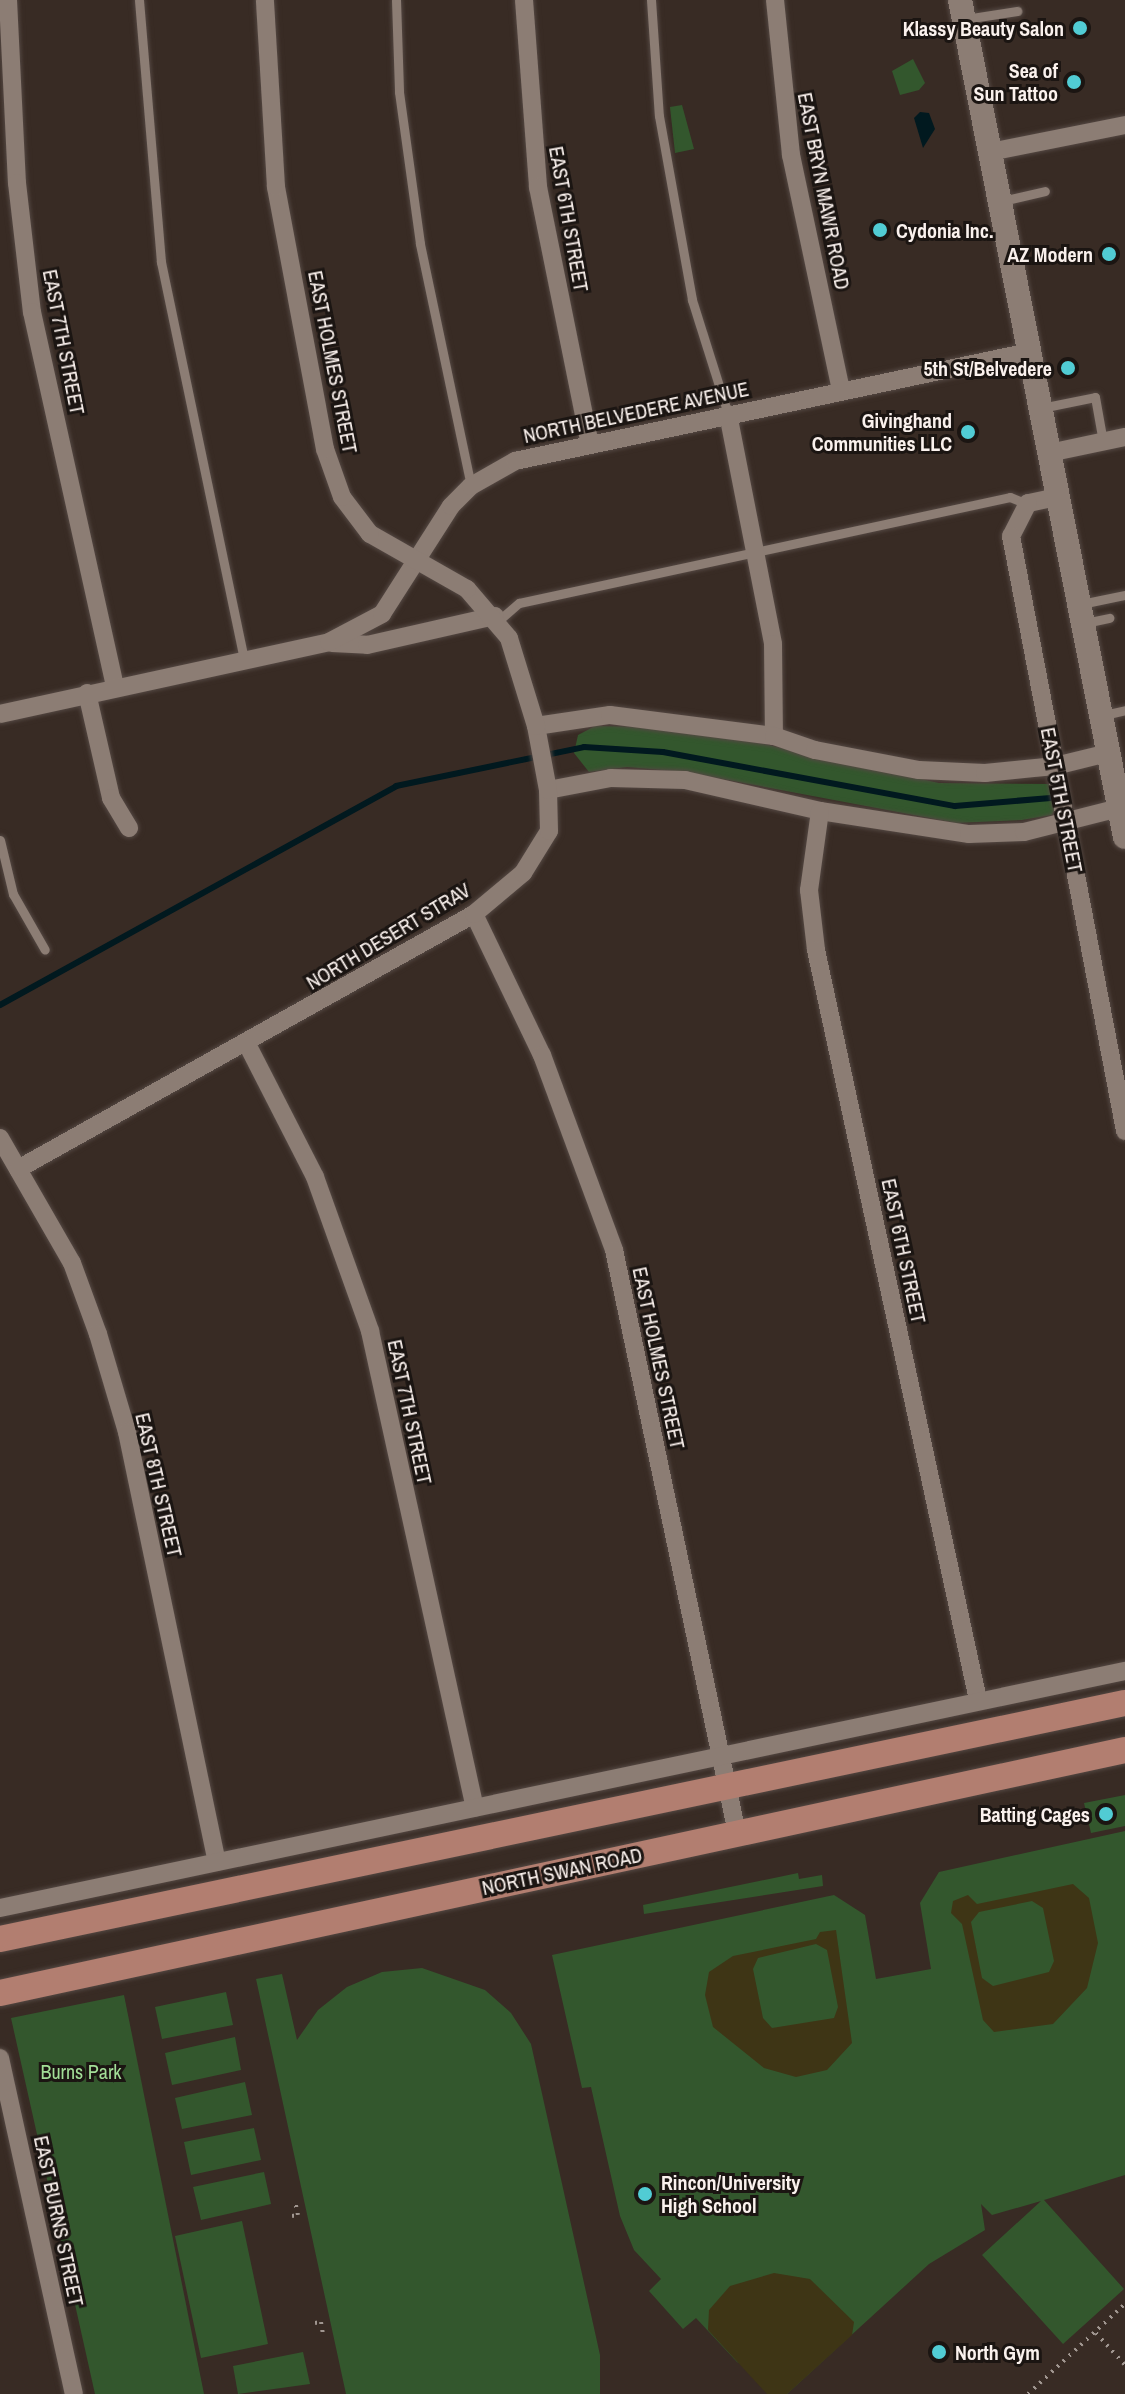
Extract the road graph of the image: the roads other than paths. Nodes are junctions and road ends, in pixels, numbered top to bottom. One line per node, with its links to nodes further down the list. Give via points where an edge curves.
1 (8, 0): 33 (street, EAST 7TH STREET, via 17,183 32,312)
2 (139, 0): 32 (lane, via 161,262)
3 (265, 0): 26 (street, EAST HOLMES STREET, via 276,187 325,449 342,497 370,534)
4 (396, 0): 22 (lane, via 399,92 420,244)
5 (524, 0): 20 (street, EAST 6TH STREET, via 538,187)
6 (651, 0): 17 (lane, via 659,116 692,300)
7 (775, 0): 15 (street, EAST BRYN MAWR ROAD, via 791,155)
8 (962, 10): 9 (lane); 11 (street)
9 (1017, 11)
10 (1125, 125): 11 (street)
11 (990, 152): 13 (street)
12 (1045, 191): 13 (lane)
13 (999, 201): 14 (street)
14 (1029, 352): 15 (street, NORTH BELVEDERE AVENUE); 16 (street)
15 (841, 390): 17 (street, NORTH BELVEDERE AVENUE)
16 (1040, 408): 19 (lane, via 1095,397); 21 (street)
17 (728, 414): 20 (street, NORTH BELVEDERE AVENUE); 25 (street)
18 (1125, 437): 19 (street)
19 (1103, 442): 21 (street)
20 (590, 444): 22 (street, NORTH BELVEDERE AVENUE, via 515,461)
21 (1049, 453): 23 (street)
22 (471, 486): 26 (street, NORTH BELVEDERE AVENUE, via 451,506)
23 (1057, 497): 24 (street); 28 (street)
24 (1027, 504): 25 (lane, via 1010,497); 40 (street, EAST 5TH STREET, via 1011,536)
25 (755, 552): 30 (lane, via 519,603); 38 (street, via 773,644)
26 (420, 560): 30 (street, EAST HOLMES STREET, via 467,589); 31 (street, NORTH BELVEDERE AVENUE, via 382,614)
27 (1125, 595): 28 (lane)
28 (1081, 614): 29 (lane); 35 (street)
29 (1109, 618)
30 (497, 619): 31 (street, NORTH BELVEDERE AVENUE, via 367,645); 37 (street, EAST HOLMES STREET, via 509,638)
31 (329, 642): 32 (street, NORTH BELVEDERE AVENUE)
32 (244, 660): 33 (street, NORTH BELVEDERE AVENUE)
33 (115, 687): 34 (street, NORTH BELVEDERE AVENUE)
34 (87, 693): 36 (street, NORTH BELVEDERE AVENUE); 45 (street, via 111,798)
35 (1113, 713): 39 (street)
36 (0, 714)
37 (536, 726): 38 (street, via 610,715); 41 (street, EAST HOLMES STREET)
38 (774, 736): 40 (street, via 815,750 919,770 985,773)
39 (1115, 759): 40 (street); 42 (street)
40 (1055, 766): 44 (street, EAST 5TH STREET)
41 (548, 790): 43 (street, via 611,778 685,780); 48 (street, NORTH DESERT STRAV, via 549,831 523,873)
42 (1119, 808): 44 (street); 46 (street)
43 (820, 811): 44 (street, via 969,834); 55 (street, EAST 6TH STREET, via 809,890 816,950)
44 (1067, 824): 51 (street, EAST 5TH STREET)
45 (129, 828)
46 (1125, 837)
47 (0, 840): 49 (lane, via 13,894)
48 (474, 914): 50 (street, NORTH DESERT STRAV); 58 (street, EAST HOLMES STREET, via 542,1055 614,1250)
49 (45, 950)
50 (247, 1044): 53 (street, NORTH DESERT STRAV); 60 (street, EAST 7TH STREET, via 315,1177 366,1318)
51 (1125, 1131)
52 (0, 1138): 53 (street, EAST 8TH STREET)
53 (18, 1169): 62 (street, EAST 8TH STREET, via 72,1263 115,1390)
54 (1125, 1671): 55 (street)
55 (978, 1700): 58 (street)
56 (1125, 1703): 59 (main road)
57 (1125, 1750): 61 (main road, NORTH SWAN ROAD)
58 (721, 1755): 59 (street, EAST HOLMES STREET); 60 (street)
59 (728, 1785): 61 (street, EAST HOLMES STREET); 64 (main road)
60 (475, 1808): 62 (street)
61 (737, 1833): 65 (main road, NORTH SWAN ROAD)
62 (217, 1862): 63 (street)
63 (0, 1908)
64 (0, 1939)
65 (0, 1993)
66 (0, 2058): 67 (street, EAST BURNS STREET)
67 (74, 2394)

